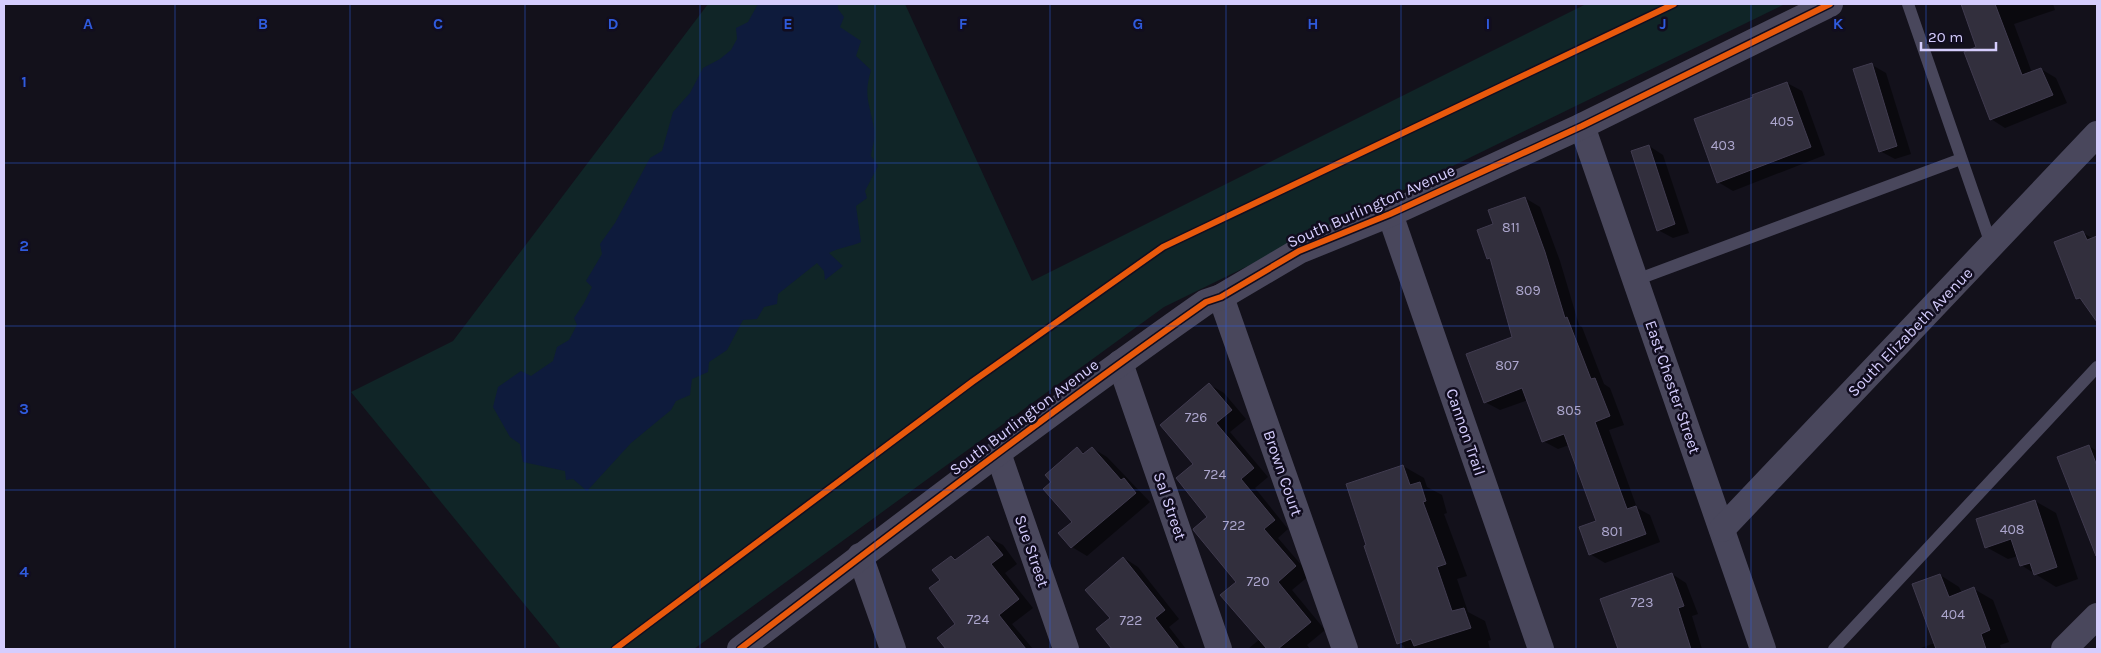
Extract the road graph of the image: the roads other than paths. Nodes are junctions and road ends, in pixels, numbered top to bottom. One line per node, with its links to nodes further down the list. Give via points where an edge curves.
1 (1830, 4): 3 (street, South Burlington Avenue)
2 (1908, 4): 5 (lane)
3 (1582, 126): 6 (street, South Burlington Avenue); 8 (street, East Chester Street)
4 (2097, 134): 7 (street, South Elizabeth Avenue)
5 (1962, 160): 7 (lane); 8 (lane)
6 (1390, 214): 9 (street, South Burlington Avenue, via 1299,250); 21 (street, Cannon Trail)
7 (1992, 247): 13 (street, South Elizabeth Avenue)
8 (1636, 280): 13 (street, East Chester Street)
9 (1221, 297): 10 (street, South Burlington Avenue, via 1206,302); 20 (street, Brown Court)
10 (1120, 363): 12 (street, South Burlington Avenue); 19 (street, Sal Street)
11 (2097, 367): 23 (lane)
12 (998, 454): 14 (street, South Burlington Avenue); 18 (street, Sue Street)
13 (1722, 529): 22 (street, East Chester Street)
14 (860, 556): 16 (street, South Burlington Avenue); 17 (street)
15 (2097, 616): 24 (street)
16 (740, 649)
17 (893, 649)
18 (1066, 649)
19 (1219, 649)
20 (1345, 649)
21 (1541, 649)
22 (1763, 649)
23 (1834, 649)
24 (2064, 649)

